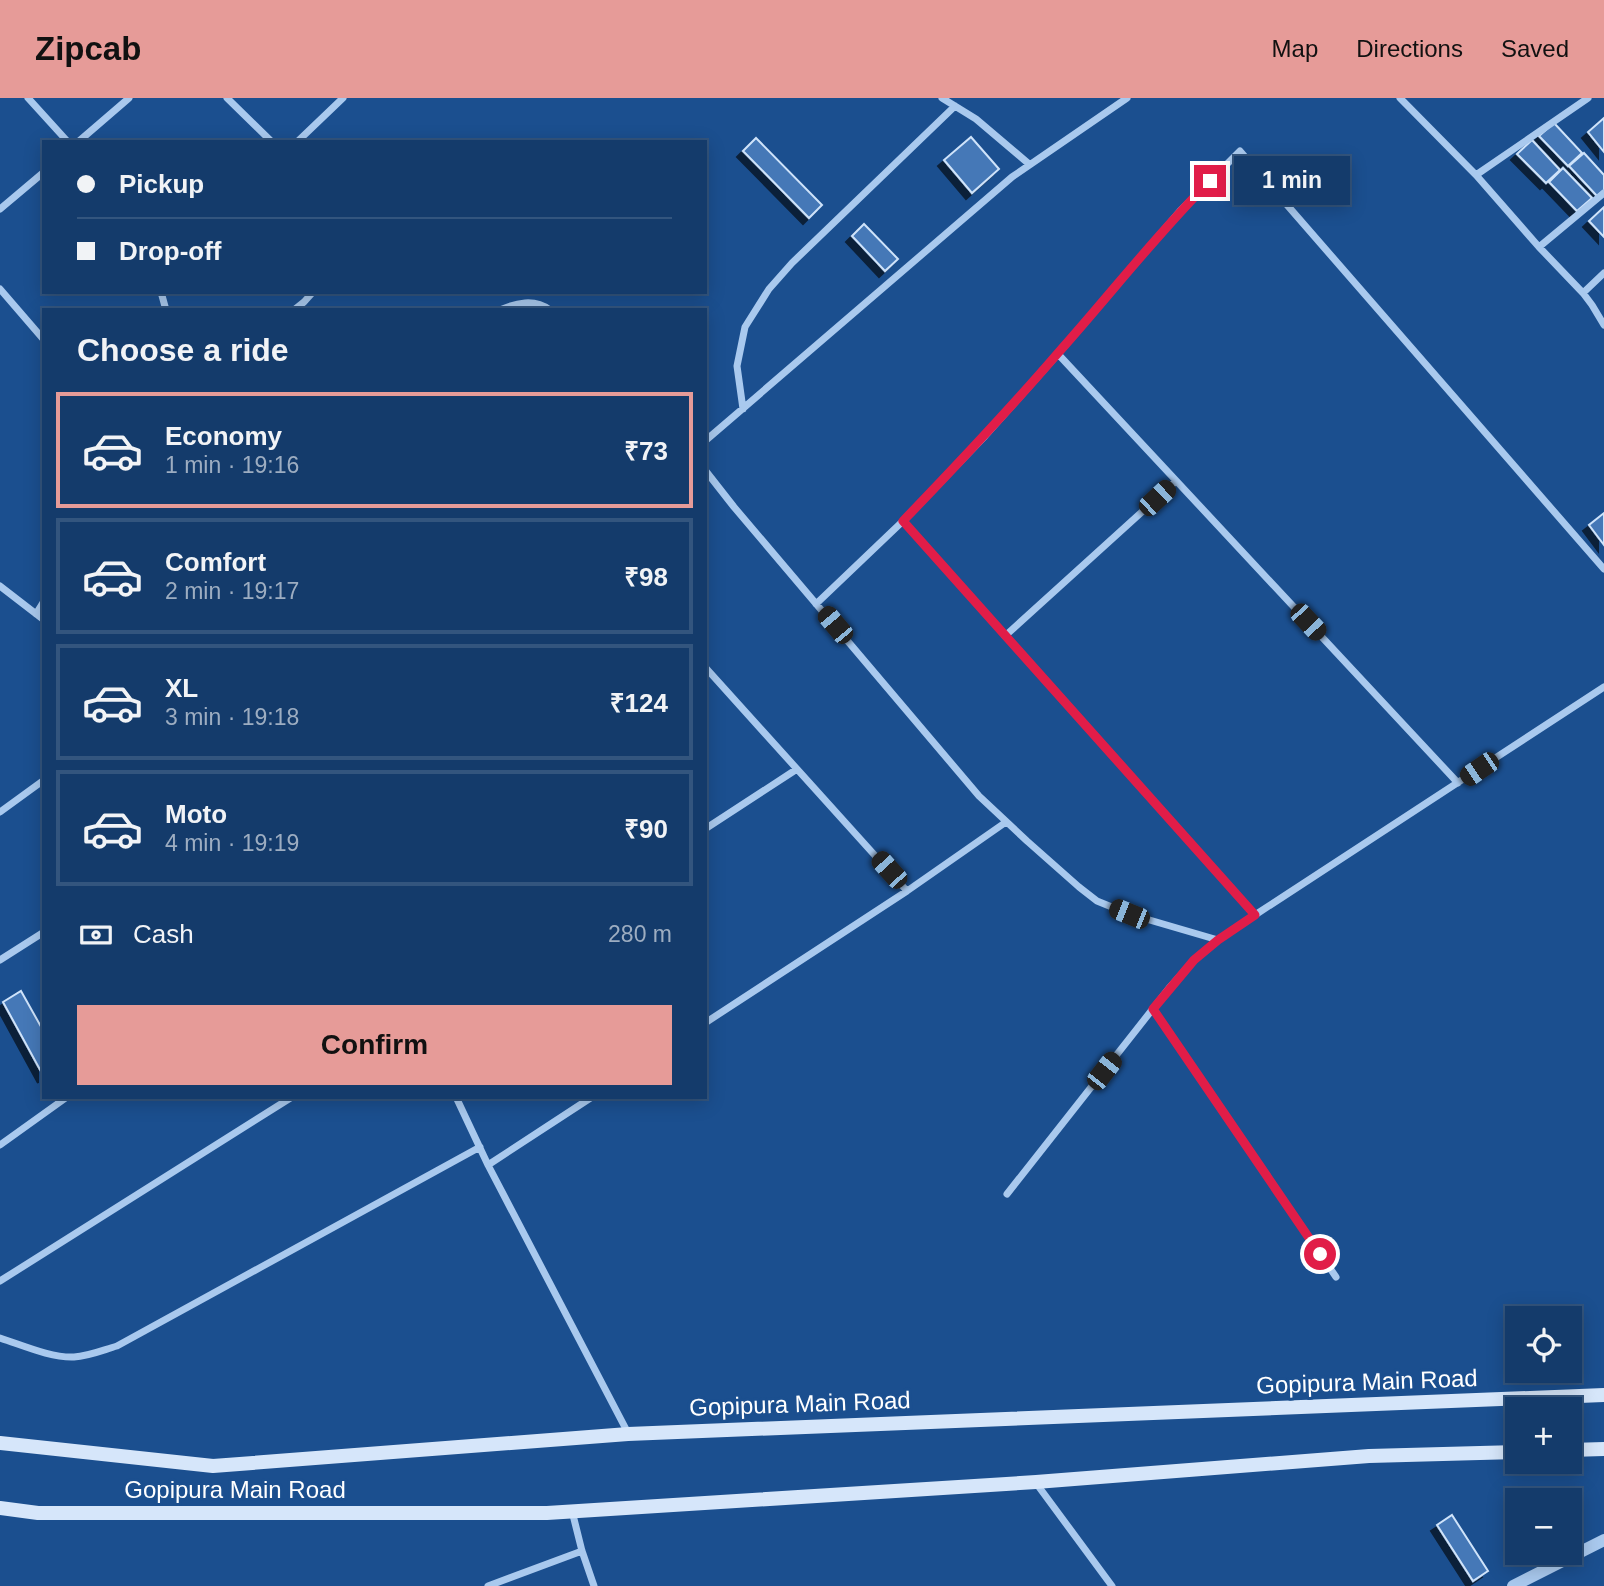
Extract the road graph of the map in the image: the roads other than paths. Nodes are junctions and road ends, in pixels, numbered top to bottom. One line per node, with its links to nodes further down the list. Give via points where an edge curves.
1 (29, 98): 10 (street)
2 (129, 98): 11 (street)
3 (227, 98): 12 (street)
4 (343, 98): 13 (street)
5 (942, 98): 9 (street)
6 (1128, 98): 14 (street)
7 (1400, 98): 16 (street)
8 (1588, 98): 16 (street)
9 (955, 106): 14 (street); 30 (street, via 769,289 745,327 737,366)
10 (66, 140)
11 (80, 140)
12 (270, 140)
13 (300, 140)
14 (1029, 164): 30 (street)
15 (42, 174): 18 (street)
16 (1476, 175): 19 (street)
17 (1604, 193): 19 (street)
18 (0, 209)
19 (1539, 247): 22 (street)
20 (1604, 273): 22 (street)
21 (0, 289): 28 (street)
22 (1583, 293): 27 (street)
23 (311, 294): 24 (street)
24 (296, 308)
25 (506, 308): 26 (street, via 522,302)
26 (548, 308)
27 (1604, 325)
28 (42, 339)
29 (1058, 354): 33 (street); 34 (street); 35 (street, via 1180,211 1240,151)
30 (743, 409): 31 (street)
31 (707, 439)
32 (707, 473): 38 (street)
33 (1176, 481): 41 (street); 46 (street)
34 (903, 521): 38 (street); 41 (street)
35 (1604, 569)
36 (0, 586): 39 (street)
37 (42, 604): 39 (street)
38 (816, 604): 48 (street)
39 (36, 614): 40 (street)
40 (42, 618)
41 (1005, 636): 51 (street)
42 (707, 669): 44 (street)
43 (1604, 687): 46 (street)
44 (797, 769): 49 (street); 50 (street)
45 (42, 781): 47 (street)
46 (1458, 783): 51 (street)
47 (0, 812)
48 (1006, 822): 50 (street); 53 (street, via 1097,901)
49 (707, 828)
50 (907, 891): 56 (street)
51 (1255, 915): 53 (street)
52 (42, 933): 54 (street)
53 (1218, 940): 55 (street, via 1194,960)
54 (0, 960)
55 (1153, 1009): 64 (street); 65 (street)
56 (707, 1022)
57 (64, 1099): 61 (street)
58 (289, 1099): 66 (street)
59 (457, 1099): 62 (street)
60 (589, 1099): 63 (street)
61 (0, 1145)
62 (480, 1147): 63 (street); 67 (street, via 117,1346 73,1357)
63 (488, 1165): 69 (street)
64 (1007, 1194)
65 (1336, 1277)
66 (0, 1281)
67 (0, 1338)
68 (1604, 1395): 69 (main road, Gopipura Main Road)
69 (628, 1434): 70 (main road, Gopipura Main Road, via 213,1466)
70 (0, 1443)
71 (1604, 1449): 72 (main road)
72 (1582, 1450)
73 (1505, 1452): 74 (main road, Gopipura Main Road, via 1369,1456)
74 (1036, 1482): 76 (main road, Gopipura Main Road); 81 (street)
75 (0, 1508): 76 (main road, Gopipura Main Road, via 38,1513)
76 (572, 1511): 78 (street)
77 (1604, 1540): 82 (street)
78 (582, 1551): 79 (street); 80 (street)
79 (488, 1586)
80 (594, 1586)
81 (1112, 1586)
82 (1513, 1586)

